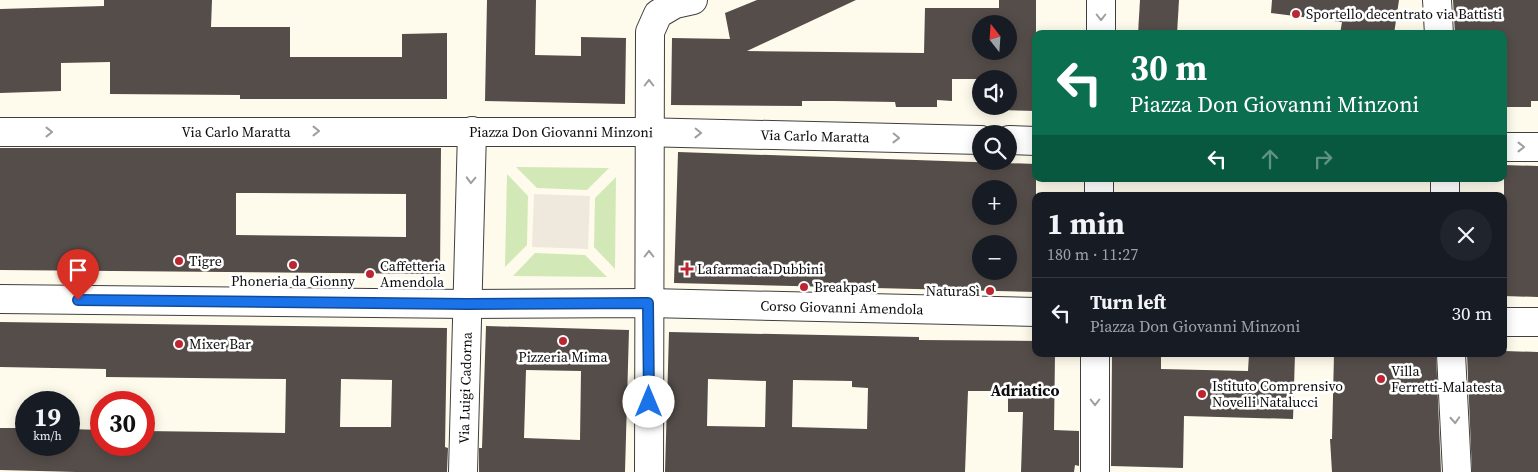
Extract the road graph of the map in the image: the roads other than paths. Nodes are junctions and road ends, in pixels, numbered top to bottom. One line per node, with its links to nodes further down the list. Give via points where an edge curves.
1 (693, 0): 8 (street, one-way to 1, via 650,32 658,14 675,4)
2 (1101, 0): 4 (street, one-way to 4)
3 (1437, 0): 5 (street)
4 (1101, 30)
5 (1439, 30)
6 (472, 131): 7 (street, Via Carlo Maratta, one-way to 6); 8 (street, Piazza Don Giovanni Minzoni); 16 (street, Piazza Don Giovanni Minzoni, one-way to 16)
7 (0, 132)
8 (650, 132): 9 (street, Via Carlo Maratta, one-way to 9); 15 (street, Piazza Don Giovanni Minzoni, one-way to 8)
9 (972, 140)
10 (1017, 140): 11 (street)
11 (1032, 141)
12 (1507, 147): 13 (street, one-way to 13)
13 (1538, 147)
14 (0, 299): 16 (street)
15 (648, 303): 16 (street); 17 (street, Corso Giovanni Amendola); 23 (street, Piazza Don Giovanni Minzoni)
16 (467, 304): 22 (street, Via Luigi Cadorna)
17 (1032, 312)
18 (1507, 322): 19 (street)
19 (1538, 322)
20 (1095, 357): 24 (street, one-way to 24)
21 (1451, 357): 25 (street, one-way to 25)
22 (464, 472)
23 (649, 472)
24 (1095, 472)
25 (1457, 472)

